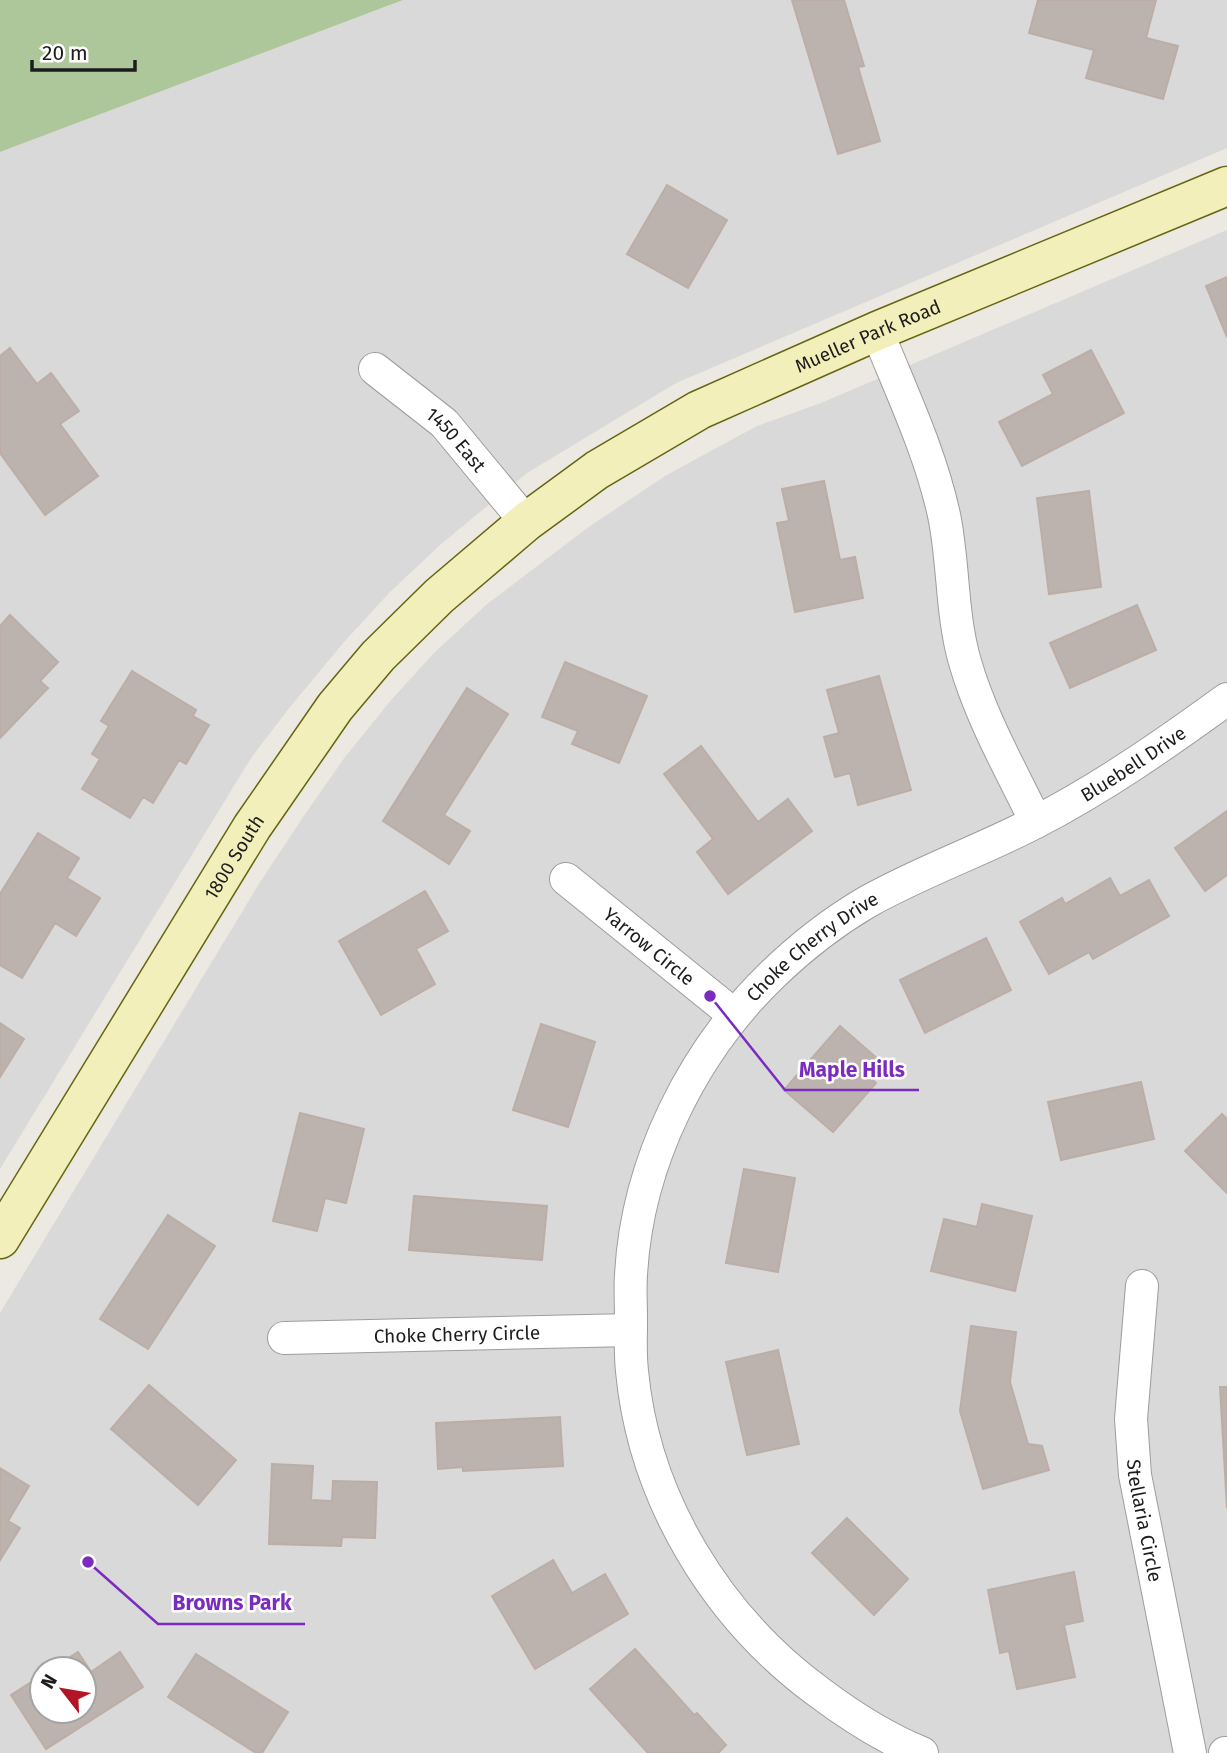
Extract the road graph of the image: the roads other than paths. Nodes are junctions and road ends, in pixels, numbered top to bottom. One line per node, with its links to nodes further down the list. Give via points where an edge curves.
1 (1227, 186): 2 (main road, Mueller Park Road)
2 (877, 331): 4 (main road, Mueller Park Road, via 699,410 597,470); 6 (street, via 934,475 964,660 979,704)
3 (375, 369): 4 (street, 1450 East, via 443,423)
4 (526, 522): 9 (main road, 1800 South, via 439,596 335,707 252,827)
5 (1227, 699): 6 (street, Bluebell Drive, via 1158,750)
6 (1036, 822): 8 (street, Choke Cherry Drive, via 868,902 811,941)
7 (566, 879): 8 (street, Yarrow Circle)
8 (733, 1014): 11 (street, Choke Cherry Drive, via 700,1062 653,1164 638,1218)
9 (2, 1230)
10 (1142, 1286): 14 (street, Stellaria Circle, via 1131,1419 1135,1475)
11 (631, 1330): 12 (street, Choke Cherry Circle); 13 (street, Choke Cherry Drive, via 632,1369 645,1446 685,1540 717,1592 756,1639 800,1679 850,1716)
12 (284, 1338)
13 (922, 1753)
14 (1190, 1753)

